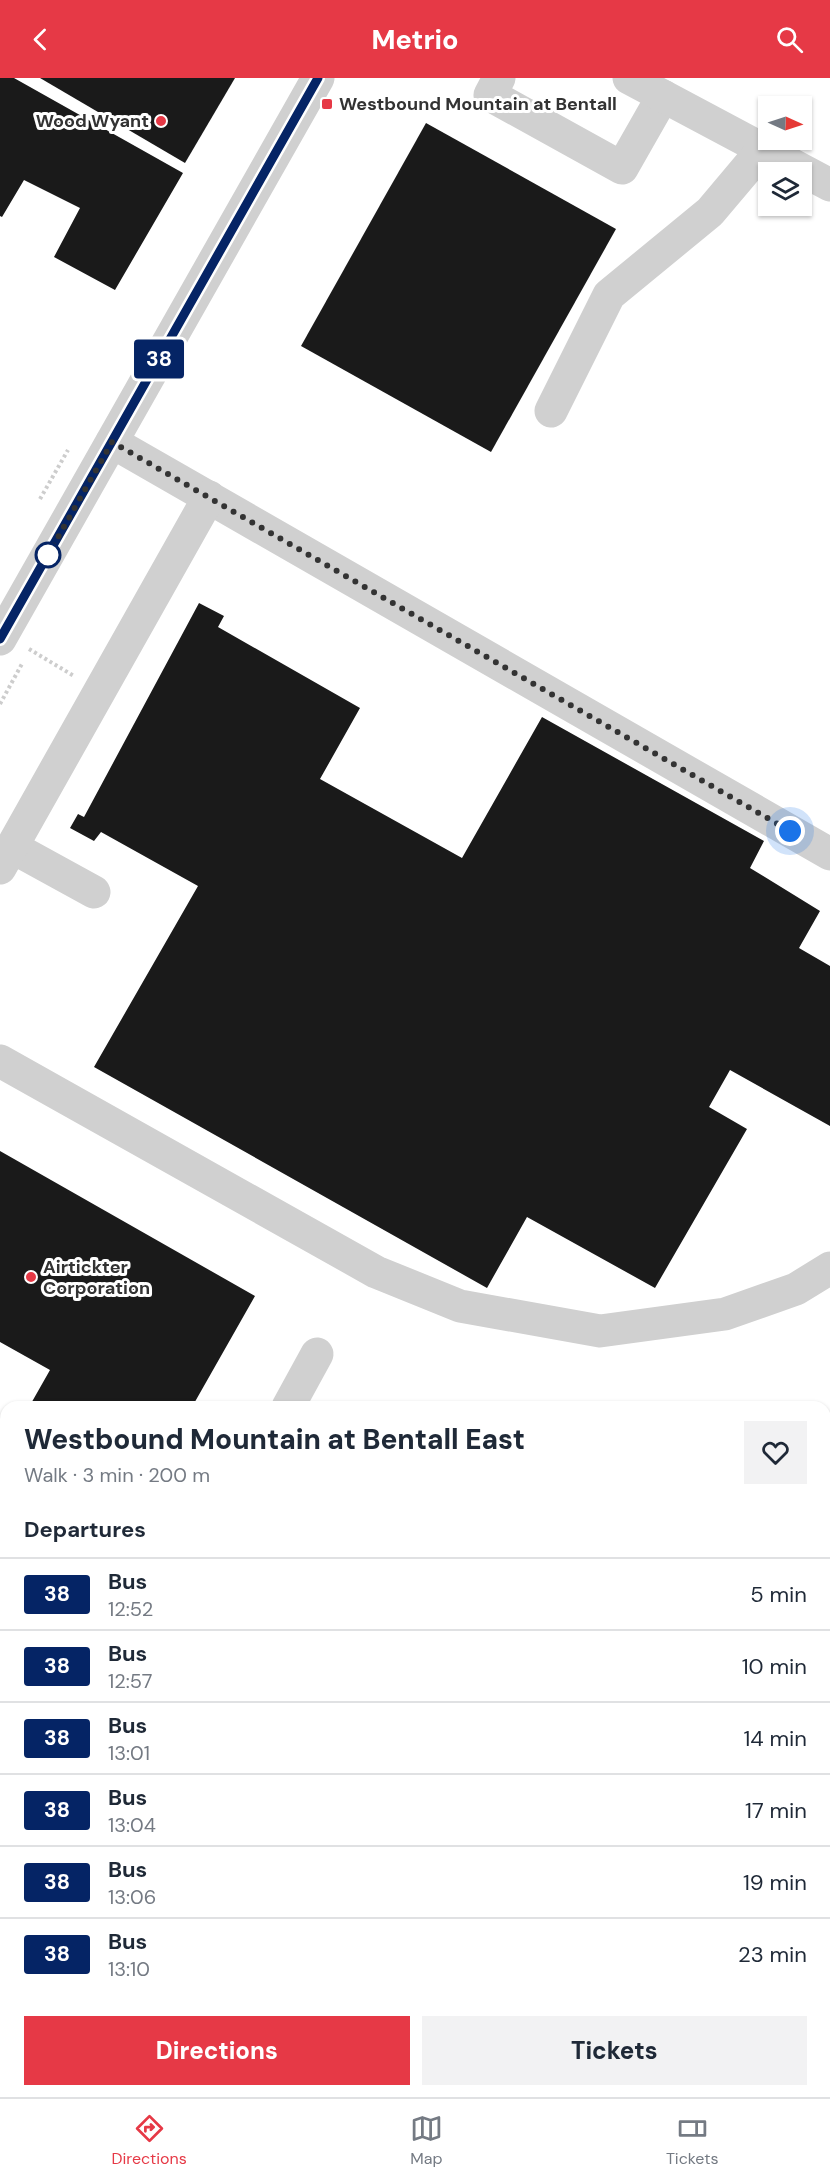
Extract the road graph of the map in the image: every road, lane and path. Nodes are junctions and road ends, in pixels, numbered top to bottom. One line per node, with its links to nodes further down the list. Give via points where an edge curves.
1 (318, 78): 9 (street)
2 (499, 78): 4 (street, via 490,95 622,168)
3 (629, 78): 4 (street)
4 (663, 96): 5 (street)
5 (758, 147)
6 (763, 150): 7 (street); 8 (street, via 710,212 609,295)
7 (830, 186)
8 (551, 411)
9 (112, 442): 10 (street); 11 (street)
10 (208, 497): 13 (street); 15 (street)
11 (3, 634): 12 (path)
12 (30, 650): 13 (path); 14 (path)
13 (99, 692): 16 (street)
14 (0, 704)
15 (830, 854)
16 (6, 857): 17 (street)
17 (94, 892)
18 (0, 1061): 19 (street, via 376,1272 460,1306 600,1331 725,1314 796,1288)
19 (830, 1268)
20 (317, 1354): 21 (street)
21 (291, 1401)

